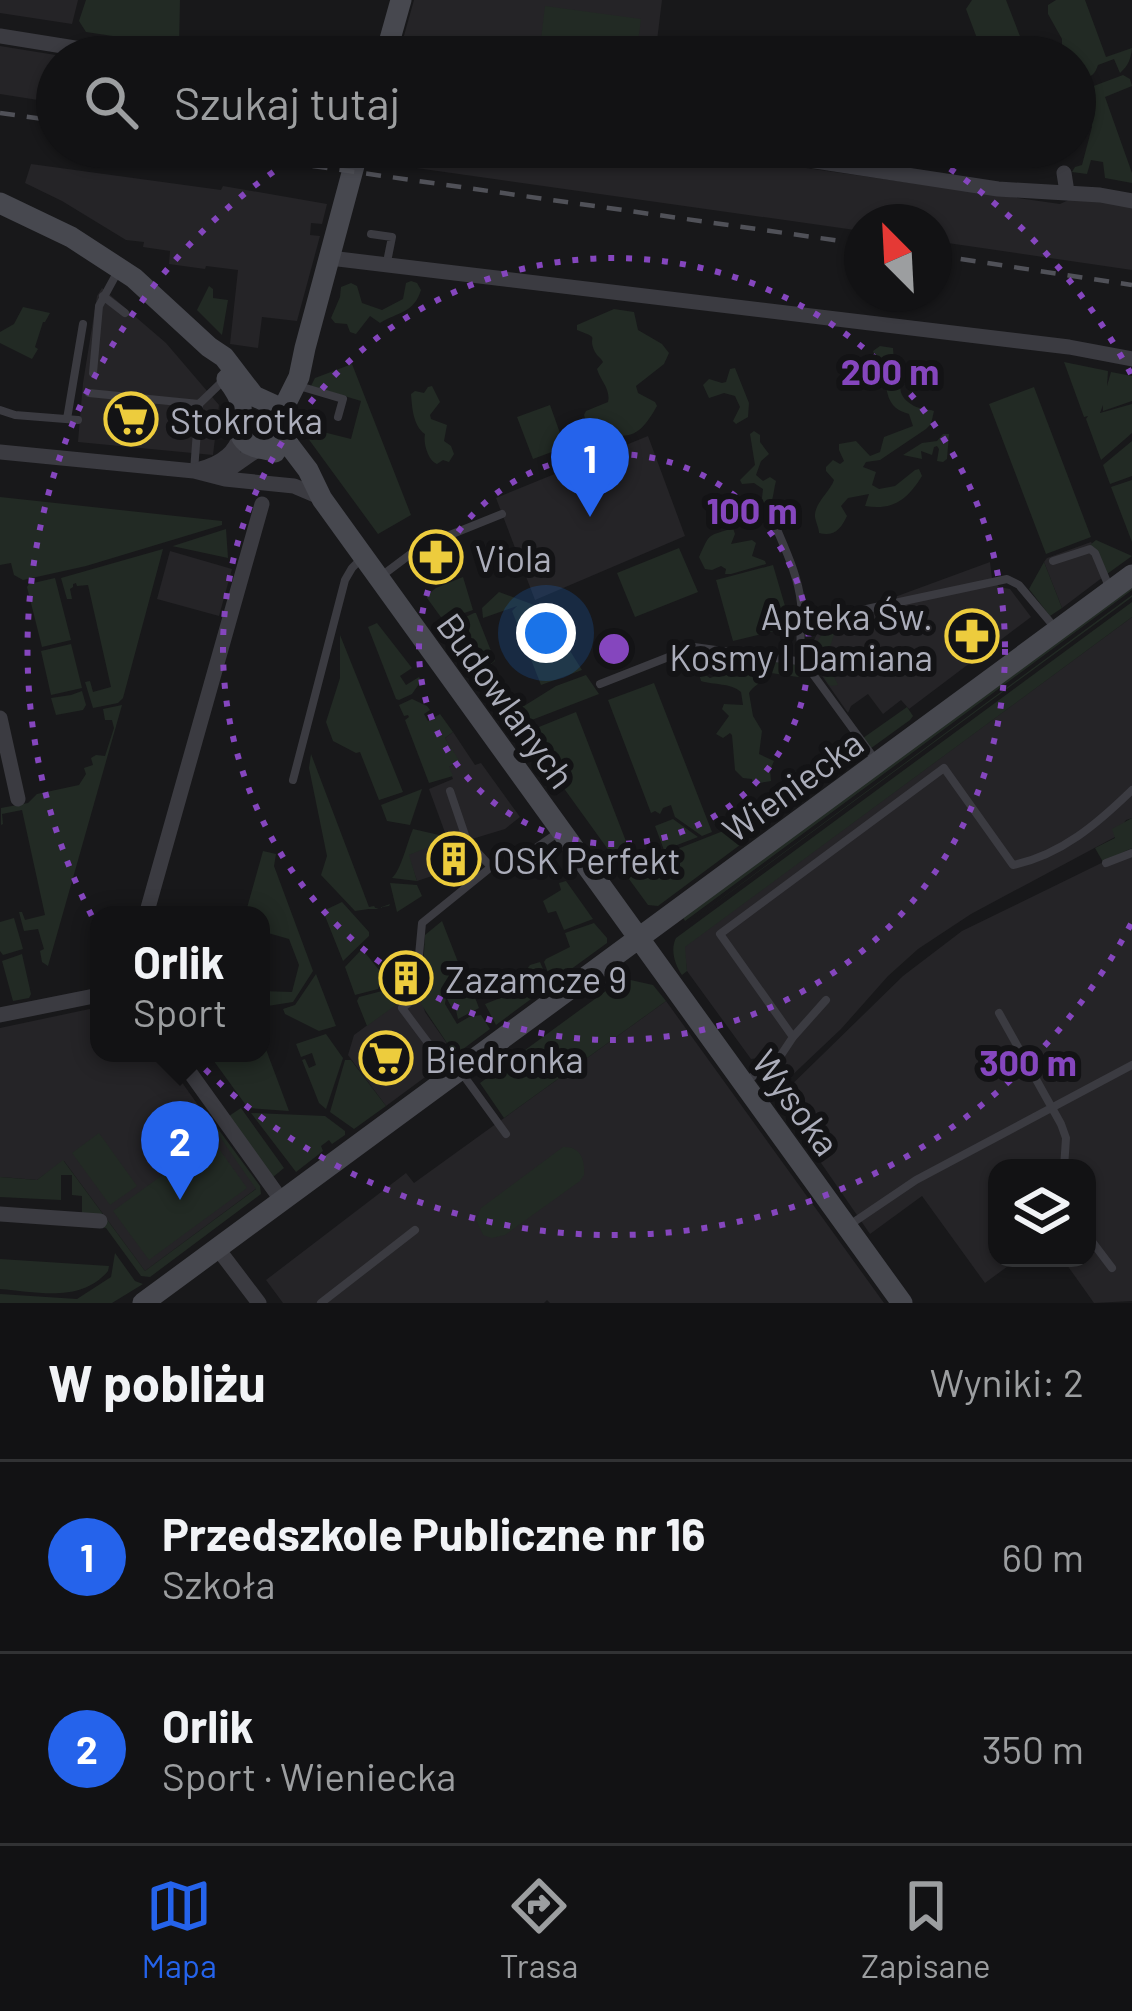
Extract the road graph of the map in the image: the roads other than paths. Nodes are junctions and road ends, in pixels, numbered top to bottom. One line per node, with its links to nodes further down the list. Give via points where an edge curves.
1 (401, 0): 3 (street)
2 (0, 35): 4 (street)
3 (391, 36)
4 (36, 41)
5 (354, 168): 12 (street)
6 (900, 168): 8 (street, via 998,189)
7 (1064, 173): 8 (street)
8 (1066, 193): 9 (street)
9 (1132, 201)
10 (0, 203): 14 (street)
11 (370, 235): 13 (lane, via 392,237)
12 (330, 258): 13 (street); 19 (street)
13 (387, 265): 20 (street)
14 (120, 268): 15 (lane); 18 (street)
15 (103, 296): 16 (lane); 21 (lane)
16 (125, 313)
17 (83, 324): 26 (lane, via 73,420)
18 (208, 347): 22 (street); 27 (street, Budowlanych)
19 (305, 348): 23 (street); 27 (street, via 277,392)
20 (1132, 359)
21 (93, 373)
22 (226, 378): 25 (lane); 29 (street)
23 (296, 385): 27 (street); 28 (lane, via 343,399)
24 (89, 393): 25 (lane)
25 (199, 404): 32 (lane)
26 (0, 410)
27 (277, 416): 29 (street, via 251,404); 30 (street, via 276,444); 34 (street, Budowlanych)
28 (338, 417)
29 (241, 423): 30 (street, via 250,445); 32 (street, via 236,446)
30 (263, 448): 33 (street); 34 (street, Budowlanych)
31 (0, 452): 32 (street)
32 (194, 471): 33 (street)
33 (212, 475): 34 (street, via 305,489)
34 (322, 499): 38 (street, Budowlanych)
35 (262, 504): 59 (street)
36 (769, 510): 43 (lane, via 799,590)
37 (502, 514): 41 (lane, via 419,548)
38 (364, 556): 41 (street, Budowlanych); 49 (lane, via 345,580)
39 (1053, 561): 42 (lane, via 1092,550)
40 (1132, 575): 42 (street, Wieniecka)
41 (379, 578): 53 (street, Budowlanych)
42 (1111, 591): 44 (street, Wieniecka)
43 (801, 623): 44 (lane, via 1007,579); 45 (lane)
44 (1057, 631): 48 (street, Wieniecka)
45 (804, 662): 46 (lane, via 698,647); 48 (lane)
46 (600, 684)
47 (0, 718): 52 (street)
48 (878, 763): 60 (street, Wieniecka)
49 (293, 780)
50 (450, 790): 54 (lane)
51 (1132, 790): 65 (lane, via 1091,829 1013,866 944,768 720,934)
52 (18, 799)
53 (560, 831): 58 (lane); 60 (street, Budowlanych)
54 (467, 841): 55 (lane); 58 (lane)
55 (446, 848)
56 (1132, 853): 57 (lane)
57 (1106, 863)
58 (491, 867): 68 (lane, via 422,923 416,998 403,1008)
59 (149, 906)
60 (638, 939): 68 (street, Wieniecka); 69 (street, Wysoka)
61 (90, 997): 64 (street)
62 (826, 1000): 65 (lane)
63 (1000, 1013): 70 (lane)
64 (0, 1015)
65 (793, 1037): 69 (lane)
66 (183, 1062): 73 (street)
67 (1132, 1065): 70 (lane)
68 (456, 1073): 71 (lane); 73 (street, Wieniecka)
69 (743, 1084): 76 (street, Wysoka)
70 (1052, 1105): 72 (lane, via 1066,1138); 76 (lane)
71 (506, 1134)
72 (1065, 1159)
73 (283, 1201): 79 (street, Wieniecka)
74 (0, 1214): 75 (street)
75 (100, 1221)
76 (847, 1227): 84 (street, Wysoka)
77 (416, 1230): 83 (lane)
78 (1096, 1247): 80 (lane)
79 (218, 1249): 81 (street); 82 (street, Wieniecka)
80 (1112, 1268)
81 (253, 1301)
82 (143, 1303)
83 (321, 1303)
84 (902, 1303)

